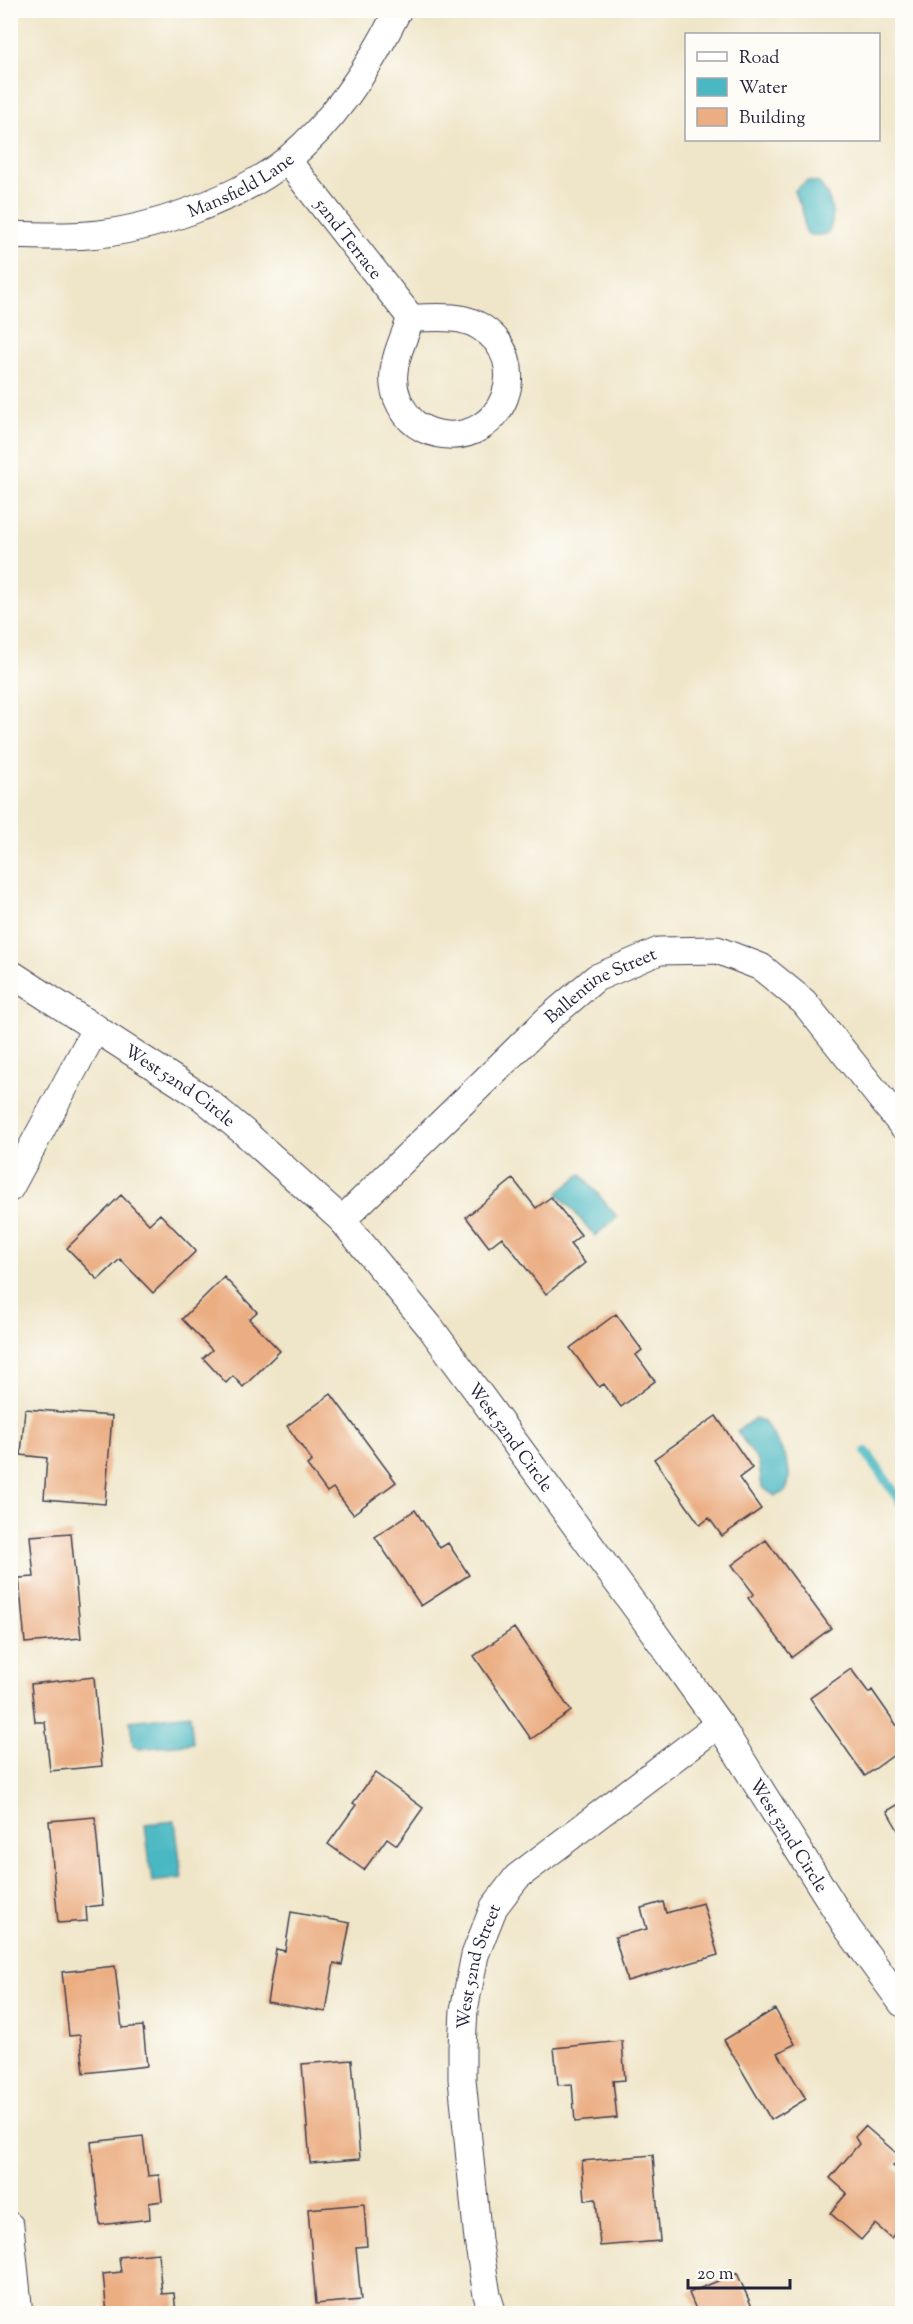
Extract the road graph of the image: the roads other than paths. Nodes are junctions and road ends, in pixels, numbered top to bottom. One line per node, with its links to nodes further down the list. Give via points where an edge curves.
1 (398, 10): 2 (street, Mansfield Lane, via 348,94)
2 (287, 160): 3 (street, Mansfield Lane, via 226,195 134,227 90,235); 4 (street, 52nd Terrace)
3 (10, 235)
4 (411, 318): 4 (street, via 392,373 394,392 402,409 414,423 450,436 469,433 485,424 499,410 508,392 505,354 494,337 478,325 460,319)
5 (10, 973): 6 (street, West 52nd Circle)
6 (96, 1028): 8 (street); 9 (street, West 52nd Circle, via 203,1098)
7 (903, 1125): 9 (street, Ballentine Street, via 804,1002 761,967 717,950 659,951 596,978 548,1019)
8 (10, 1188)
9 (342, 1220): 10 (street, West 52nd Circle, via 430,1327)
10 (719, 1724): 11 (street, West 52nd Circle, via 848,1929); 14 (street, West 52nd Street, via 517,1877 494,1907 475,1955 464,2010 462,2079 478,2240)
11 (903, 2002)
12 (10, 2226): 13 (street)
13 (19, 2313)
14 (493, 2313)

